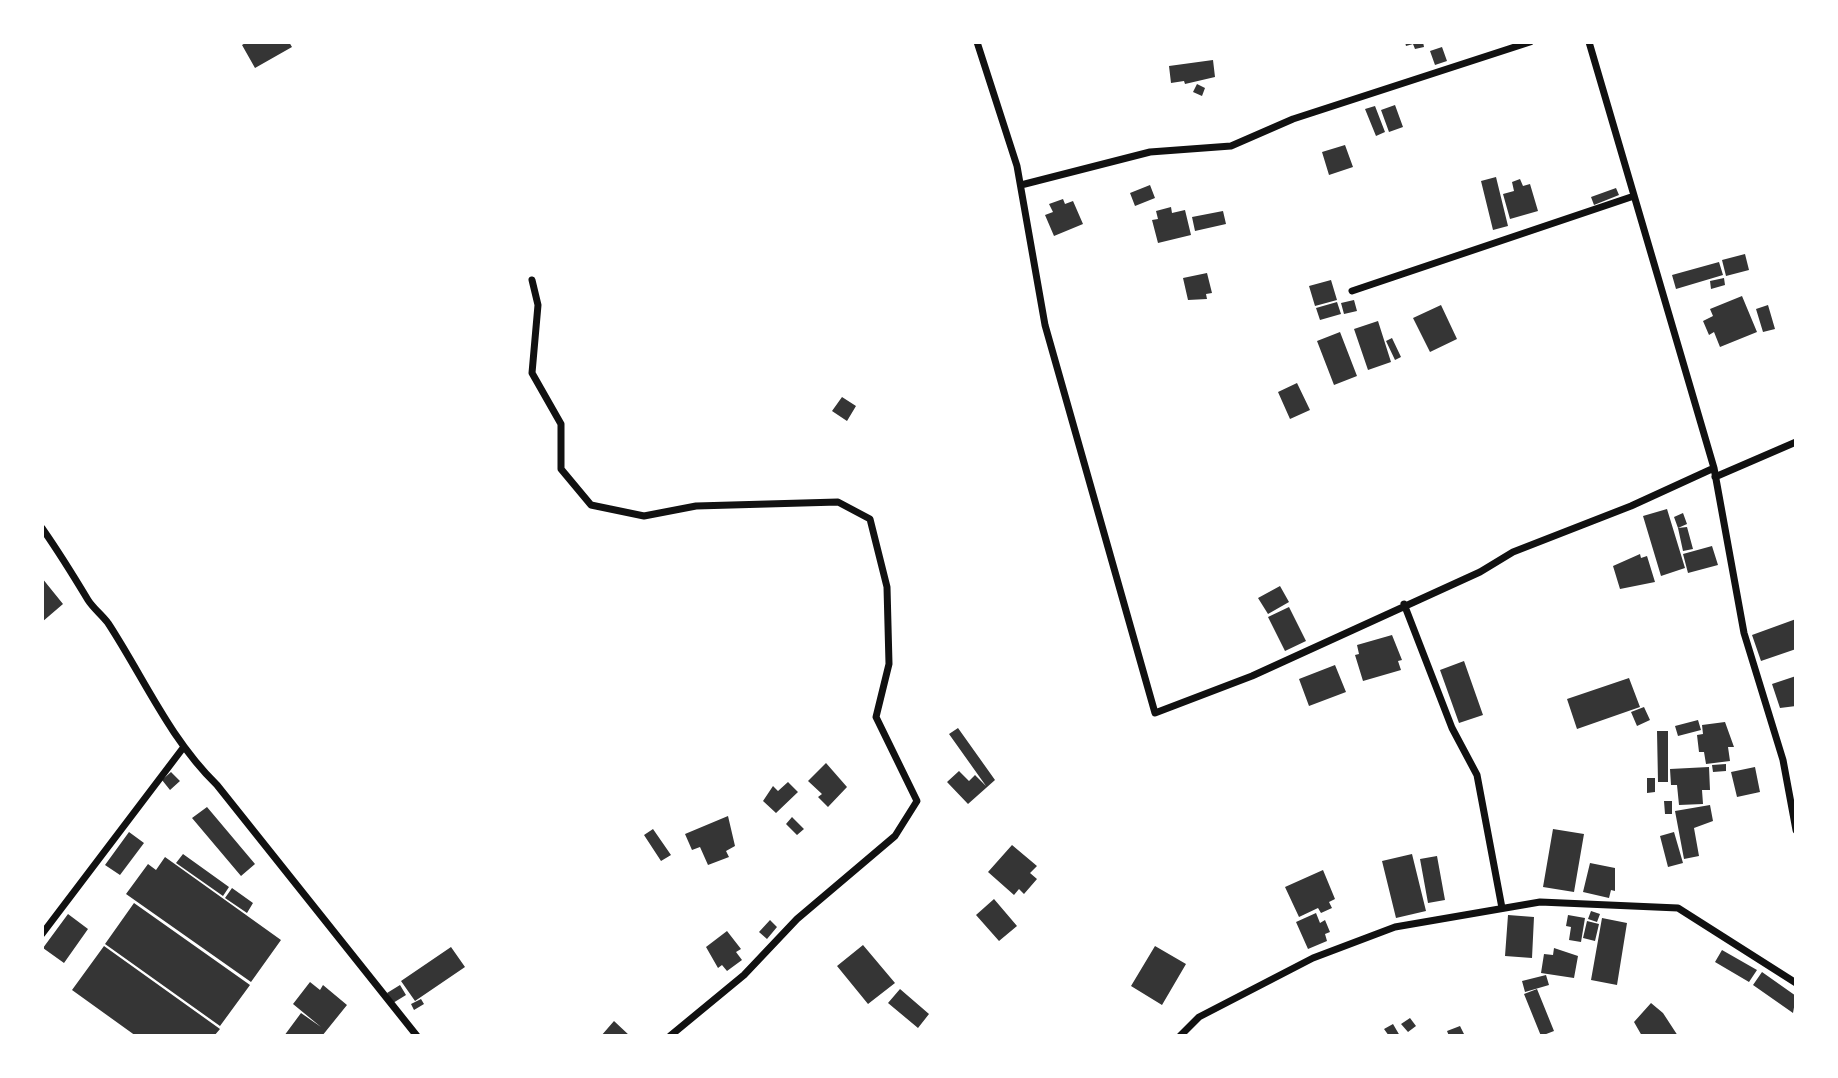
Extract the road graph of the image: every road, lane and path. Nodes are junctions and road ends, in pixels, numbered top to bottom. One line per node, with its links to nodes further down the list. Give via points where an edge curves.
1 (977, 42): 4 (street)
2 (1530, 42): 4 (street, via 1293,119 1231,146 1150,152)
3 (1589, 42): 5 (street)
4 (1021, 185): 11 (street, via 1045,325 1155,713 1252,676)
5 (1634, 196): 7 (street); 9 (street)
6 (532, 280): 18 (street, via 538,305 532,373 561,424 561,469 591,505 644,516 696,506 838,502 870,519 887,587 889,664 876,717 917,801 895,836)
7 (1352, 291)
8 (1796, 442): 9 (street)
9 (1715, 472): 11 (street, via 1513,552); 13 (street, via 1744,633 1783,760)
10 (42, 528): 12 (street)
11 (1404, 604): 14 (street, via 1452,728 1477,775)
12 (183, 748): 15 (street); 17 (street)
13 (1796, 830)
14 (1502, 908): 16 (street, via 1540,902 1678,908); 19 (street, via 1395,927 1313,958 1199,1017)
15 (42, 934)
16 (1796, 983)
17 (417, 1036)
18 (670, 1036)
19 (1180, 1036)

